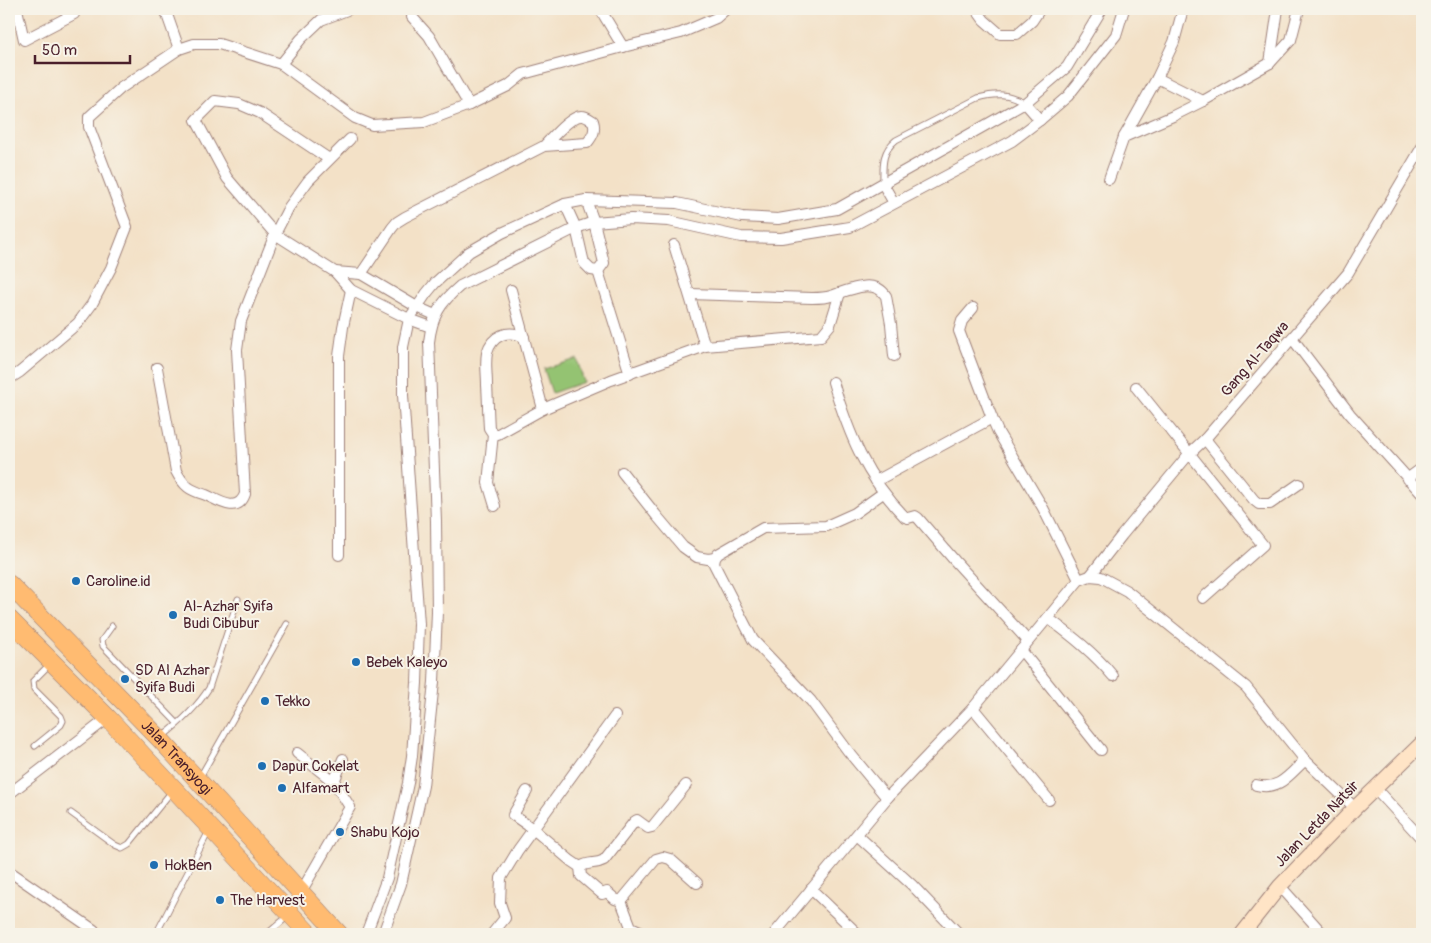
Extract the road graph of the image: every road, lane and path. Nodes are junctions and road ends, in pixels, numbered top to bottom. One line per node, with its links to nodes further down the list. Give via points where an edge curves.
1 (16, 9): 2 (street, via 24,40 74,14)
2 (73, 9)
3 (165, 9): 16 (street)
4 (600, 9): 15 (street)
5 (726, 9): 15 (street, via 716,18 681,34)
6 (976, 9): 7 (street, via 1000,34 1017,34)
7 (1040, 9)
8 (1102, 9): 21 (street, via 1067,67)
9 (1124, 9): 23 (street, via 1116,34 1068,96)
10 (1183, 9): 19 (street, via 1174,42)
11 (1278, 9): 17 (street)
12 (1299, 9): 17 (street, via 1291,40)
13 (347, 10): 18 (street, via 321,20)
14 (412, 17): 22 (street, via 429,36)
15 (624, 47): 22 (street, via 523,74 508,86)
16 (179, 49): 18 (street, via 194,44 219,44); 56 (street, via 121,88 89,117 89,127 127,227 111,268 78,323)
17 (1270, 63): 20 (street)
18 (282, 64): 22 (street, via 356,118 372,125 424,122)
19 (1157, 78): 20 (street); 24 (street)
20 (1203, 101): 24 (street)
21 (1025, 103): 23 (street); 30 (street); 30 (lane, via 1014,96 978,98 896,140 884,155)
22 (469, 105)
23 (1040, 120): 32 (street, via 1012,141)
24 (1124, 137): 29 (street)
25 (350, 139): 28 (street)
26 (544, 146): 26 (street, via 578,116 593,121 594,132 587,143); 40 (street, via 397,222)
27 (1422, 147): 51 (street, Gang Al-Taqwa, via 1348,273)
28 (330, 159): 36 (street, via 294,199); 36 (street, via 260,113 239,104 215,101 196,120 227,178)
29 (1109, 180)
30 (883, 184): 31 (street, via 837,209 778,219 742,217 677,203); 32 (street)
31 (586, 200): 33 (street); 34 (street)
32 (894, 203): 34 (street, via 850,227 781,238 741,237 669,222 631,219)
33 (565, 204): 35 (street); 45 (street, via 469,252 435,283)
34 (594, 222): 35 (street); 38 (street, via 604,263)
35 (576, 228): 38 (street, via 584,262); 47 (street, via 460,286)
36 (275, 234): 39 (street); 54 (street, via 241,321 237,340 245,494 240,503 226,505 189,488 180,478)
37 (674, 245): 44 (street)
38 (598, 271): 55 (street)
39 (335, 272): 40 (street); 41 (street)
40 (361, 274): 45 (street)
41 (351, 290): 48 (street); 72 (street, via 339,356)
42 (511, 290): 50 (street)
43 (840, 293): 44 (street, via 812,298); 52 (street, via 830,324 821,336); 53 (street, via 868,286 884,293)
44 (690, 294): 52 (street)
45 (416, 308): 47 (street); 48 (street)
46 (973, 308): 60 (street, via 962,321 959,331)
47 (435, 315): 49 (street)
48 (409, 319): 49 (street); 96 (street, via 403,347 403,396 419,624)
49 (431, 327): 97 (street, via 428,357 437,612)
50 (524, 337): 59 (street); 61 (street, via 515,332 504,334 493,342 488,352 489,428)
51 (1292, 338): 62 (street, Gang Al-Taqwa); 66 (street, via 1350,414)
52 (705, 346): 55 (street)
53 (894, 356)
54 (156, 368)
55 (630, 374): 59 (street)
56 (9, 379)
57 (833, 382): 67 (street, via 844,419)
58 (1136, 387): 63 (street)
59 (543, 410): 61 (street)
60 (992, 418): 67 (street); 75 (street)
61 (493, 434): 71 (street, via 488,483)
62 (1205, 440): 63 (street, Gang Al-Taqwa); 68 (street, via 1259,504 1270,504)
63 (1190, 454): 74 (street, Gang Al-Taqwa); 77 (street, via 1264,545)
64 (1422, 468): 66 (street)
65 (622, 472): 73 (street, via 683,547 697,557)
66 (1407, 479): 70 (street)
67 (876, 481): 69 (street)
68 (1299, 484)
69 (883, 493): 73 (street, via 826,526 763,528); 83 (street, via 905,517 918,518)
70 (1422, 494)
71 (495, 506)
72 (339, 556)
73 (715, 558): 108 (street, via 714,564 753,640 811,702)
74 (1090, 576): 75 (street); 99 (street, via 1101,577 1127,591 1246,687)
75 (1080, 580): 79 (street)
76 (9, 584): 91 (highway, Jalan Transyogi)
77 (1203, 598)
78 (238, 599): 90 (lane, via 208,688 194,709)
79 (1048, 618): 83 (street); 86 (street, via 1078,640)
80 (9, 619): 85 (highway, Jalan Transyogi)
81 (286, 624): 100 (lane)
82 (112, 626): 90 (lane, via 102,640 104,646)
83 (1028, 641): 84 (street)
84 (1021, 650): 87 (street); 94 (street)
85 (52, 662): 89 (highway, Jalan Transyogi); 93 (lane, via 33,681 34,689 63,721)
86 (1113, 676)
87 (973, 708): 108 (street); 109 (street)
88 (615, 716): 113 (street)
89 (108, 718): 104 (highway, Jalan Transyogi); 107 (street)
90 (177, 723): 91 (lane)
91 (159, 738): 100 (highway, Jalan Transyogi)
92 (1422, 743): 105 (main road, Jalan Letda Natsir)
93 (35, 746)
94 (1102, 750)
95 (297, 753): 101 (street)
96 (412, 756): 97 (street); 131 (street, via 387,878)
97 (426, 757): 132 (street, via 400,884)
98 (344, 759): 101 (street)
99 (1305, 760): 102 (street, via 1274,785); 110 (street)
100 (198, 780): 116 (highway, Jalan Transyogi)
101 (334, 782): 123 (street, via 350,807)
102 (1256, 784)
103 (686, 785): 117 (street, via 652,827 648,828 637,820 604,860)
104 (174, 788): 111 (lane, via 129,844 122,848); 112 (highway, Jalan Transyogi)
105 (1375, 788): 110 (main road, Jalan Letda Natsir); 115 (street)
106 (527, 791): 113 (street, via 513,815)
107 (9, 794)
108 (887, 798): 114 (street)
109 (1049, 800)
110 (1355, 808): 121 (main road, Jalan Letda Natsir)
111 (71, 813)
112 (210, 828): 118 (highway, Jalan Transyogi); 127 (lane)
113 (533, 829): 117 (street); 133 (street, via 501,878 500,903 505,918)
114 (857, 835): 122 (street); 137 (street)
115 (1422, 839)
116 (267, 855): 118 (highway); 123 (highway, Jalan Transyogi)
117 (580, 867): 124 (street, via 581,876 602,894 607,892)
118 (249, 870): 125 (highway, Jalan Transyogi)
119 (9, 871): 126 (street, via 94,930)
120 (697, 883): 124 (street, via 670,859 663,857 656,859)
121 (1280, 886): 138 (main road, Jalan Letda Natsir); 139 (street)
122 (811, 889): 135 (street); 136 (street)
123 (301, 892): 130 (highway, Jalan Transyogi)
124 (621, 901): 134 (street, via 631,927)
125 (291, 914): 128 (lane); 129 (highway, Jalan Transyogi)
126 (95, 934)
127 (156, 934)
128 (267, 934)
129 (310, 934)
130 (339, 934)
131 (366, 934)
132 (383, 934)
133 (492, 934)
134 (644, 934)
135 (774, 934)
136 (858, 934)
137 (959, 934)
138 (1242, 934)
139 (1323, 934)

